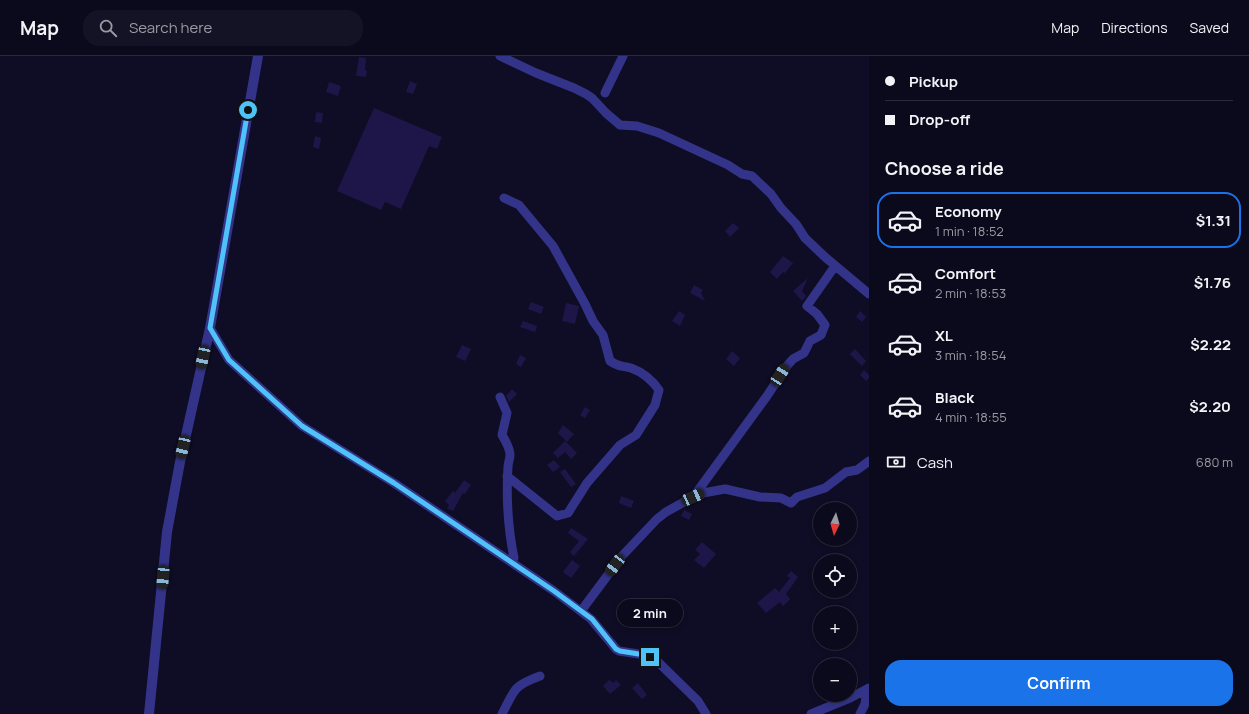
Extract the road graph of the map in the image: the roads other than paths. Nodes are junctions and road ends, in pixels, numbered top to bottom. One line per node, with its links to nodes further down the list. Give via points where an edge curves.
1 (258, 56): 8 (street)
2 (500, 56): 6 (street, via 586,94 620,125 637,126 659,132 740,173 752,176 771,194 805,238)
3 (623, 56): 4 (street)
4 (605, 93)
5 (504, 198): 11 (street, via 519,205 552,246 603,335 610,361 619,367 638,371 659,390 655,405 636,435 620,445 587,483 568,513 557,516)
6 (835, 266): 7 (street); 12 (street, via 807,306 825,325 821,334 810,341 804,353 793,359 786,367)
7 (869, 294)
8 (210, 328): 14 (street, via 229,360 302,426 394,483); 17 (street, via 167,532)
9 (500, 397): 11 (street, via 507,413 502,434 510,454)
10 (869, 461): 12 (street, via 857,470 846,472 825,488 797,497 791,503 781,498 754,496 725,489)
11 (507, 476): 13 (street, via 509,535)
12 (693, 497): 14 (street, via 657,519 622,556)
13 (514, 558)
14 (581, 610): 19 (street, via 599,627 616,649 656,660 698,701)
15 (540, 676): 18 (street, via 516,688)
16 (868, 688): 20 (street); 21 (street)
17 (148, 714)
18 (502, 714)
19 (706, 714)
20 (811, 714)
21 (860, 714)

